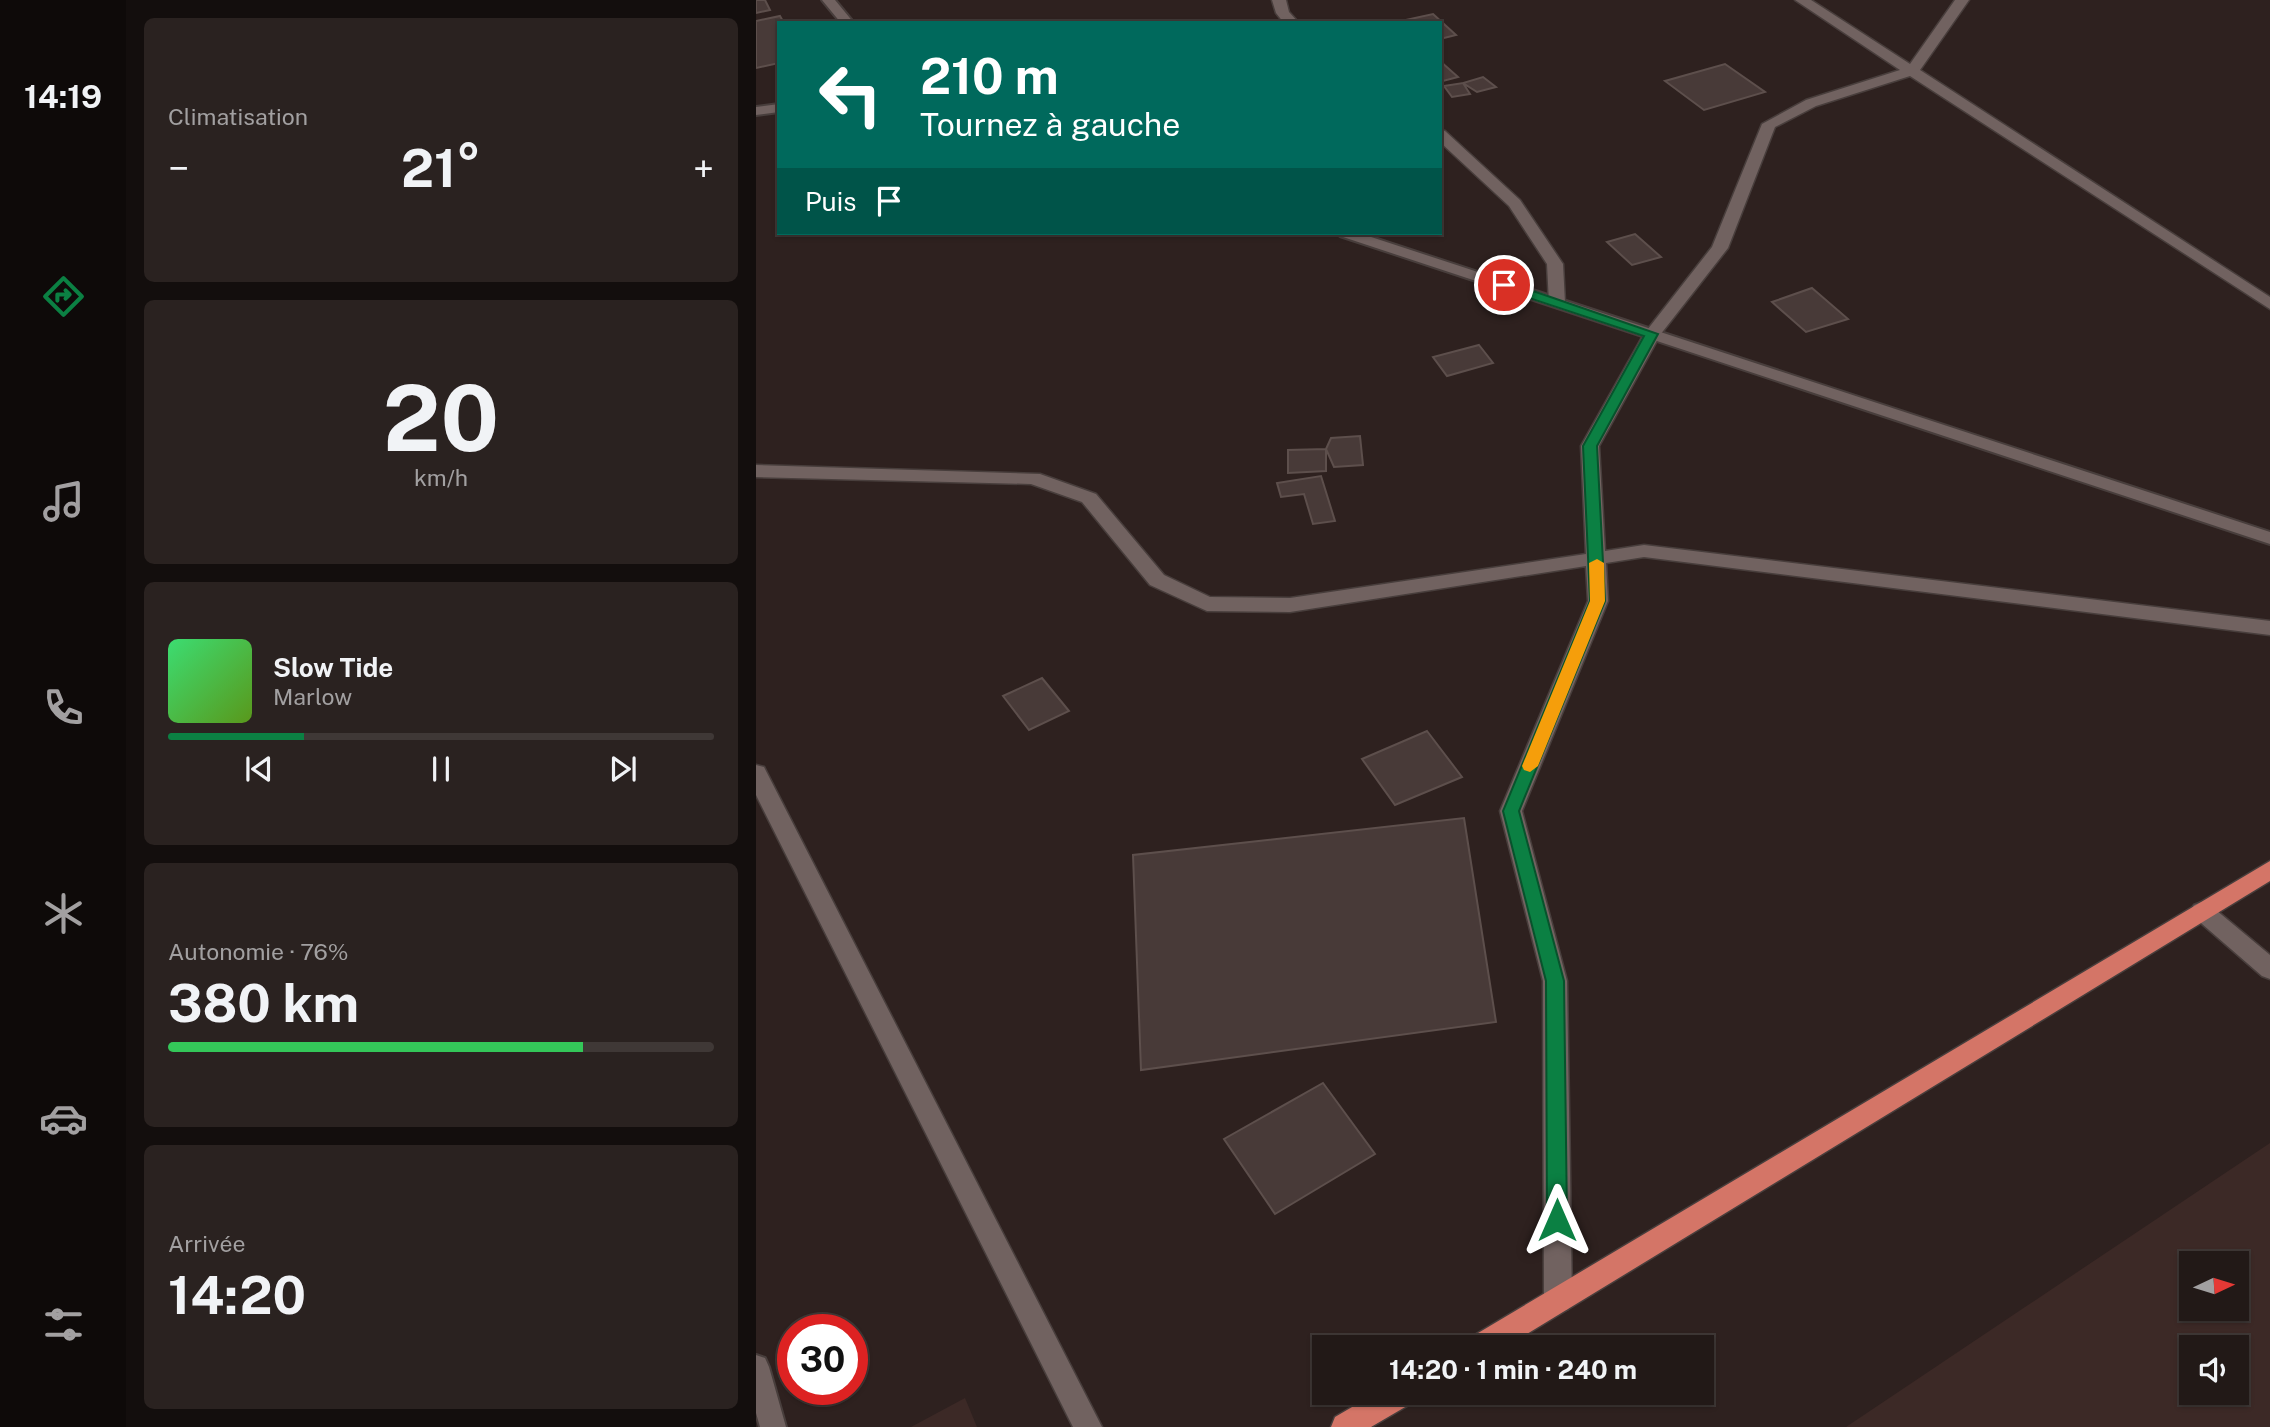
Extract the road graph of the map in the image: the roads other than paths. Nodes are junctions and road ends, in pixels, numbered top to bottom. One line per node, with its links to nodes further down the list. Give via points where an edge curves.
1 (828, 0): 5 (lane)
2 (1279, 0): 6 (street)
3 (1802, 0): 7 (street)
4 (1962, 0): 7 (street)
5 (846, 21)
6 (1290, 21)
7 (1912, 71): 13 (street); 14 (street, via 1811,103 1769,124 1720,247)
8 (777, 108): 9 (lane)
9 (756, 111)
10 (1442, 136): 12 (street, via 1515,203 1555,264)
11 (1351, 235): 12 (lane)
12 (1557, 303): 14 (lane)
13 (2270, 304)
14 (1652, 334): 16 (lane); 17 (street, via 1590,446)
15 (756, 471): 17 (street, via 1034,478 1089,498 1157,580 1207,604 1290,605)
16 (2270, 538)
17 (1597, 559): 18 (street, via 1644,551); 23 (street, via 1598,601 1511,811 1555,981)
18 (2270, 628)
19 (756, 774): 28 (street)
20 (2270, 870): 21 (highway)
21 (2202, 911): 22 (street); 23 (highway)
22 (2270, 969)
23 (1558, 1300): 24 (highway)
24 (1500, 1335)
25 (756, 1367): 27 (lane)
26 (1382, 1405): 29 (highway)
27 (773, 1427)
28 (1088, 1427)
29 (1345, 1427)

